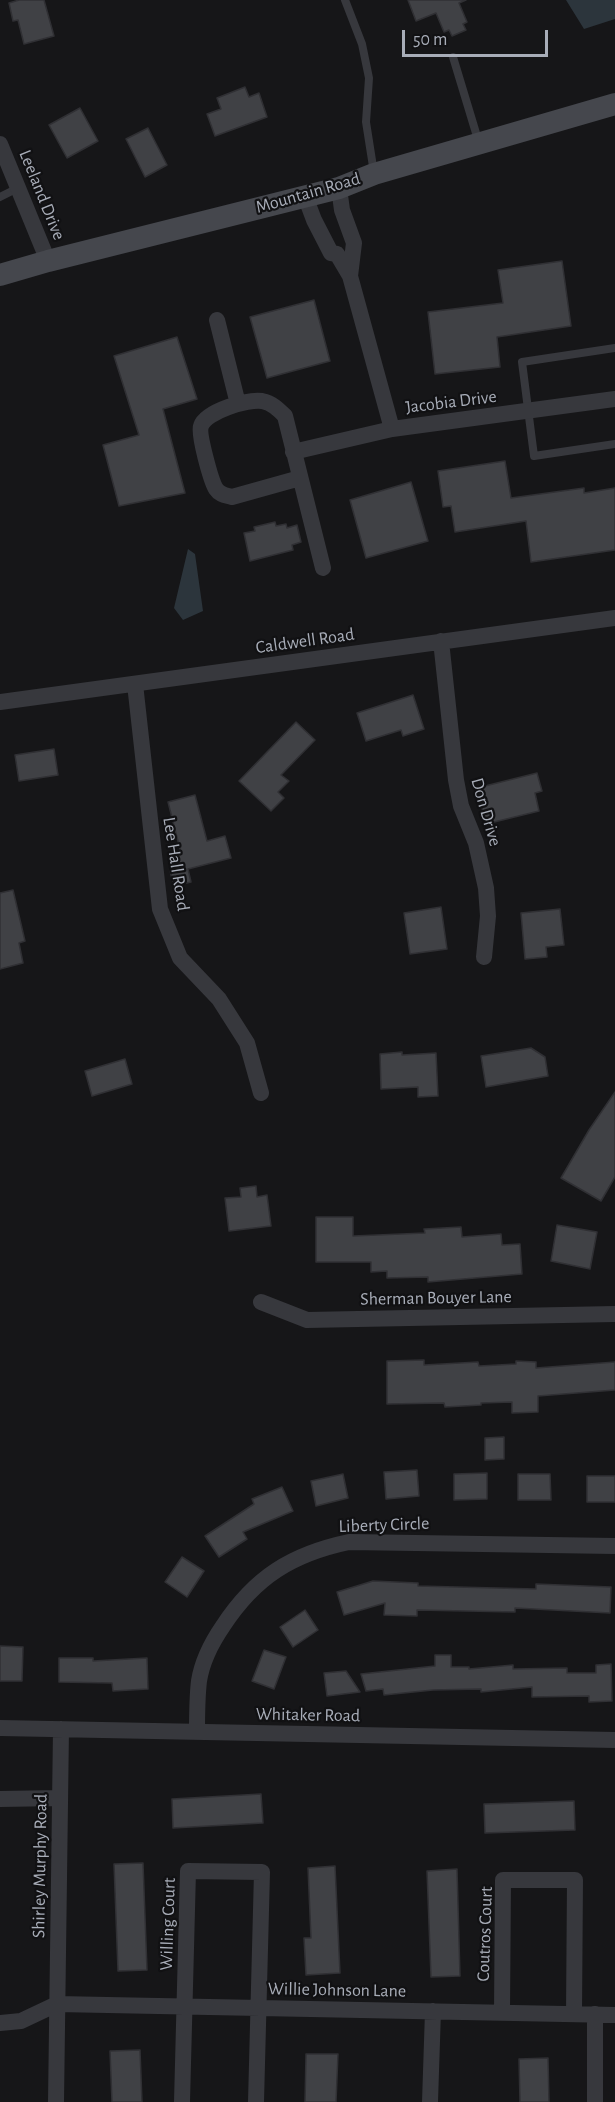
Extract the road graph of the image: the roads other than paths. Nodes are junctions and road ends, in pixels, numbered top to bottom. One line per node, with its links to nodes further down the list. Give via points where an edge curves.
1 (345, 0): 6 (lane, via 362,44 369,78 366,122)
2 (453, 57): 4 (lane)
3 (615, 104): 4 (main road, Mountain Road)
4 (479, 143): 6 (main road, Mountain Road)
5 (0, 144): 7 (street, Leeland Drive)
6 (374, 174): 8 (main road, Mountain Road)
7 (18, 188): 10 (lane); 11 (street, Leeland Drive)
8 (339, 188): 9 (main road, Mountain Road); 13 (street, via 354,243)
9 (305, 196): 11 (main road, Mountain Road); 13 (street, via 331,253 337,254)
10 (0, 197)
11 (48, 261): 12 (main road, Mountain Road)
12 (0, 275)
13 (351, 276): 19 (street)
14 (217, 320): 17 (street)
15 (615, 348): 18 (lane, via 522,362)
16 (615, 399): 18 (street, Jacobia Drive)
17 (238, 404): 21 (street, via 261,400 274,405 285,416); 22 (street, via 218,410 201,426 215,488 232,497)
18 (527, 412): 19 (street, Jacobia Drive); 20 (lane, via 534,456)
19 (392, 429): 21 (street, Jacobia Drive)
20 (615, 444)
21 (293, 452): 22 (street)
22 (300, 478): 23 (street)
23 (323, 567)
24 (615, 618): 25 (street, Caldwell Road)
25 (441, 641): 26 (street, Caldwell Road); 28 (street, Don Drive, via 456,780 486,888)
26 (135, 684): 27 (street, Caldwell Road); 29 (street, Lee Hall Road, via 160,909 180,958 219,999 247,1044)
27 (0, 702)
28 (484, 957)
29 (261, 1093)
30 (261, 1302): 31 (street, Sherman Bouyer Lane, via 307,1320)
31 (615, 1314)
32 (615, 1546): 35 (street, Liberty Circle, via 349,1542 293,1559 250,1590 217,1635 199,1680)
33 (0, 1728): 34 (street, Whitaker Road)
34 (61, 1729): 35 (street, Whitaker Road); 37 (street, Shirley Murphy Road)
35 (197, 1732): 36 (street, Whitaker Road)
36 (615, 1740)
37 (60, 1798): 38 (street); 39 (street, Shirley Murphy Road)
38 (0, 1799)
39 (57, 2004): 40 (street, Willie Johnson Lane); 47 (street, via 21,2021); 48 (street, Shirley Murphy Road)
40 (184, 2006): 41 (street, Willie Johnson Lane); 41 (street, Willing Court, via 188,1871 262,1872); 49 (street, Willing Court)
41 (259, 2008): 42 (street, Willie Johnson Lane); 50 (street, Willing Court)
42 (433, 2011): 43 (street, Willie Johnson Lane); 51 (street)
43 (502, 2013): 44 (street, Willie Johnson Lane); 44 (street, Coutros Court, via 503,1880 575,1880)
44 (574, 2014): 45 (street, Willie Johnson Lane)
45 (595, 2014): 46 (street, Willie Johnson Lane); 52 (street)
46 (615, 2014)
47 (0, 2024)
48 (56, 2102)
49 (182, 2102)
50 (256, 2102)
51 (430, 2102)
52 (595, 2102)

